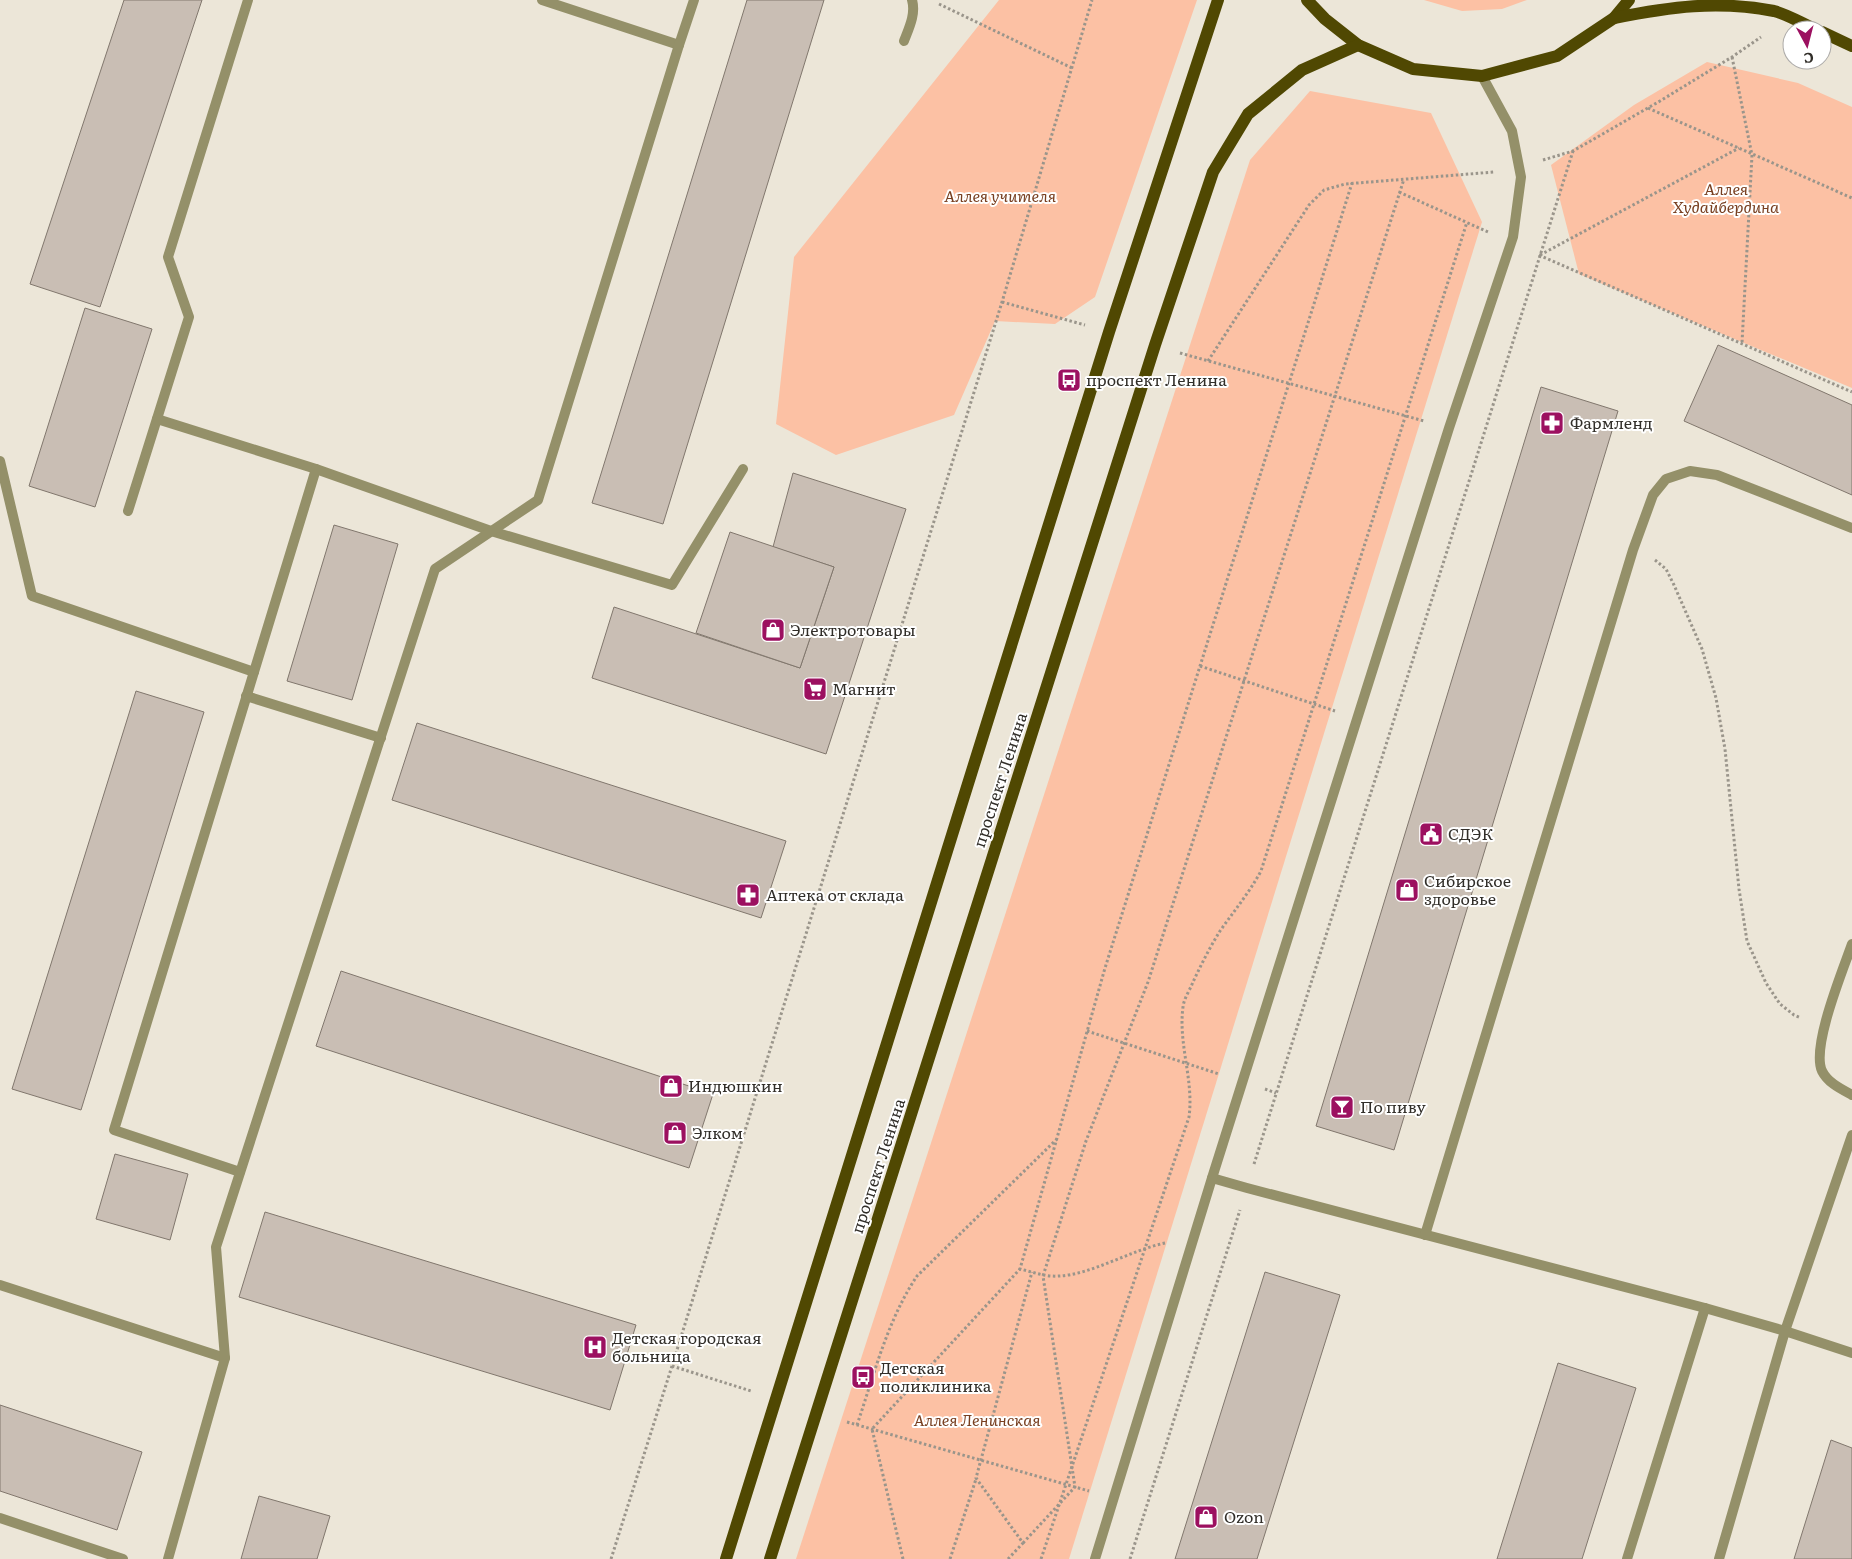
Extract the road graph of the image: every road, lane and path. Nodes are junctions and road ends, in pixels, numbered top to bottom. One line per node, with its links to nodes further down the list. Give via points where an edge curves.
1 (248, 0): 42 (lane, via 168,257 189,317)
2 (542, 0): 15 (lane)
3 (694, 0): 15 (lane)
4 (912, 0): 14 (lane, via 912,20)
5 (932, 0): 19 (path)
6 (1092, 0): 19 (path)
7 (1218, 0): 103 (main road, проспект Ленина, via 1106,341)
8 (1307, 0): 16 (main road)
9 (1629, 0): 10 (main road)
10 (1614, 18): 11 (main road, via 1713,3 1775,12); 20 (main road, via 1558,56)
11 (1794, 20)
12 (1766, 33): 18 (path)
13 (1832, 37): 17 (main road)
14 (904, 42)
15 (679, 45): 50 (lane, via 538,500)
16 (1358, 45): 20 (main road, via 1414,69); 104 (main road, проспект Ленина, via 1302,70 1248,114 1213,172)
17 (1852, 46)
18 (1732, 58): 21 (path); 24 (path)
19 (1072, 68): 33 (path)
20 (1482, 76): 25 (lane, via 1512,131)
21 (1648, 108): 22 (path); 23 (path)
22 (1739, 148): 24 (path); 32 (path)
23 (1572, 151): 25 (path); 32 (path)
24 (1752, 155): 29 (path); 35 (path)
25 (1519, 167): 26 (path); 31 (lane, via 1521,176)
26 (1404, 179): 27 (path); 28 (path)
27 (1352, 183): 37 (path, via 1324,190 1309,204); 38 (path)
28 (1399, 192): 30 (path); 40 (path)
29 (1852, 198)
30 (1467, 222): 31 (path); 41 (path)
31 (1511, 242): 32 (path); 43 (lane)
32 (1540, 255): 35 (path); 44 (path)
33 (1002, 302): 34 (path); 85 (path)
34 (1088, 326)
35 (1742, 343): 39 (path)
36 (1177, 352): 37 (path)
37 (1208, 361): 38 (path)
38 (1289, 383): 40 (path); 52 (path)
39 (1852, 392)
40 (1334, 396): 41 (path); 54 (path)
41 (1406, 416): 43 (path); 56 (path)
42 (157, 419): 46 (lane); 48 (lane)
43 (1449, 428): 44 (path); 57 (lane)
44 (1482, 438): 58 (path)
45 (0, 461): 53 (lane, via 32,596)
46 (316, 469): 50 (lane); 53 (lane)
47 (743, 469): 50 (lane, via 672,585)
48 (128, 511)
49 (1852, 528): 51 (lane, via 1717,475 1690,471 1666,480 1652,495)
50 (491, 531): 59 (lane, via 435,570)
51 (1632, 550): 61 (path, via 1653,558 1666,569 1702,649 1716,698 1725,748 1747,940 1766,983 1780,1004 1794,1015); 73 (lane)
52 (1200, 666): 54 (path); 62 (path)
53 (254, 672): 55 (lane)
54 (1244, 681): 56 (path); 63 (path, via 1148,982)
55 (246, 696): 59 (lane); 70 (lane, via 114,1130)
56 (1314, 704): 57 (path); 64 (path, via 1261,871 1220,932 1183,1004 1181,1031)
57 (1357, 718): 58 (path); 65 (lane)
58 (1391, 730): 66 (path)
59 (381, 738): 70 (lane)
60 (1852, 944): 61 (lane)
61 (1824, 1027): 67 (lane, via 1819,1053 1822,1071 1834,1085)
62 (1087, 1031): 63 (path); 69 (path)
63 (1124, 1043): 64 (path); 79 (path, via 1086,1141)
64 (1186, 1063): 65 (path); 75 (path, via 1191,1101 1189,1117)
65 (1243, 1082): 66 (path); 71 (lane)
66 (1276, 1093): 72 (path)
67 (1852, 1095)
68 (1852, 1136): 82 (lane)
69 (1057, 1138): 77 (path); 88 (path, via 917,1276 893,1318)
70 (240, 1172): 84 (lane, via 216,1247)
71 (1212, 1178): 72 (lane); 74 (lane)
72 (1246, 1188): 73 (lane); 76 (path)
73 (1424, 1235): 81 (lane)
74 (1193, 1241): 75 (path, via 1180,1240); 76 (path); 95 (lane)
75 (1146, 1248): 79 (path, via 1074,1274); 91 (path)
76 (1227, 1251): 97 (path)
77 (1020, 1269): 78 (path); 89 (path)
78 (1032, 1272): 79 (path); 90 (path)
79 (1043, 1276): 91 (path)
80 (0, 1285): 84 (lane)
81 (1705, 1308): 82 (lane); 111 (lane)
82 (1785, 1331): 83 (lane); 112 (lane)
83 (1852, 1353)
84 (224, 1358): 101 (lane)
85 (672, 1366): 86 (path); 102 (path)
86 (756, 1392)
87 (847, 1422): 88 (path)
88 (857, 1425): 89 (path)
89 (872, 1429): 90 (path); 105 (path)
90 (981, 1461): 92 (path); 93 (path)
91 (1072, 1468): 93 (path); 94 (path)
92 (976, 1478): 99 (path); 106 (path)
93 (1066, 1485): 94 (path); 96 (path)
94 (1075, 1487): 95 (path); 96 (path)
95 (1114, 1498): 97 (path); 109 (lane)
96 (1060, 1503): 99 (path); 108 (path)
97 (1146, 1508): 110 (path)
98 (0, 1518): 100 (lane)
99 (1023, 1543): 107 (path)
100 (123, 1559)
101 (168, 1559)
102 (611, 1559)
103 (726, 1559)
104 (770, 1559)
105 (903, 1559)
106 (950, 1559)
107 (1008, 1559)
108 (1041, 1559)
109 (1095, 1559)
110 (1130, 1559)
111 (1627, 1559)
112 (1719, 1559)

